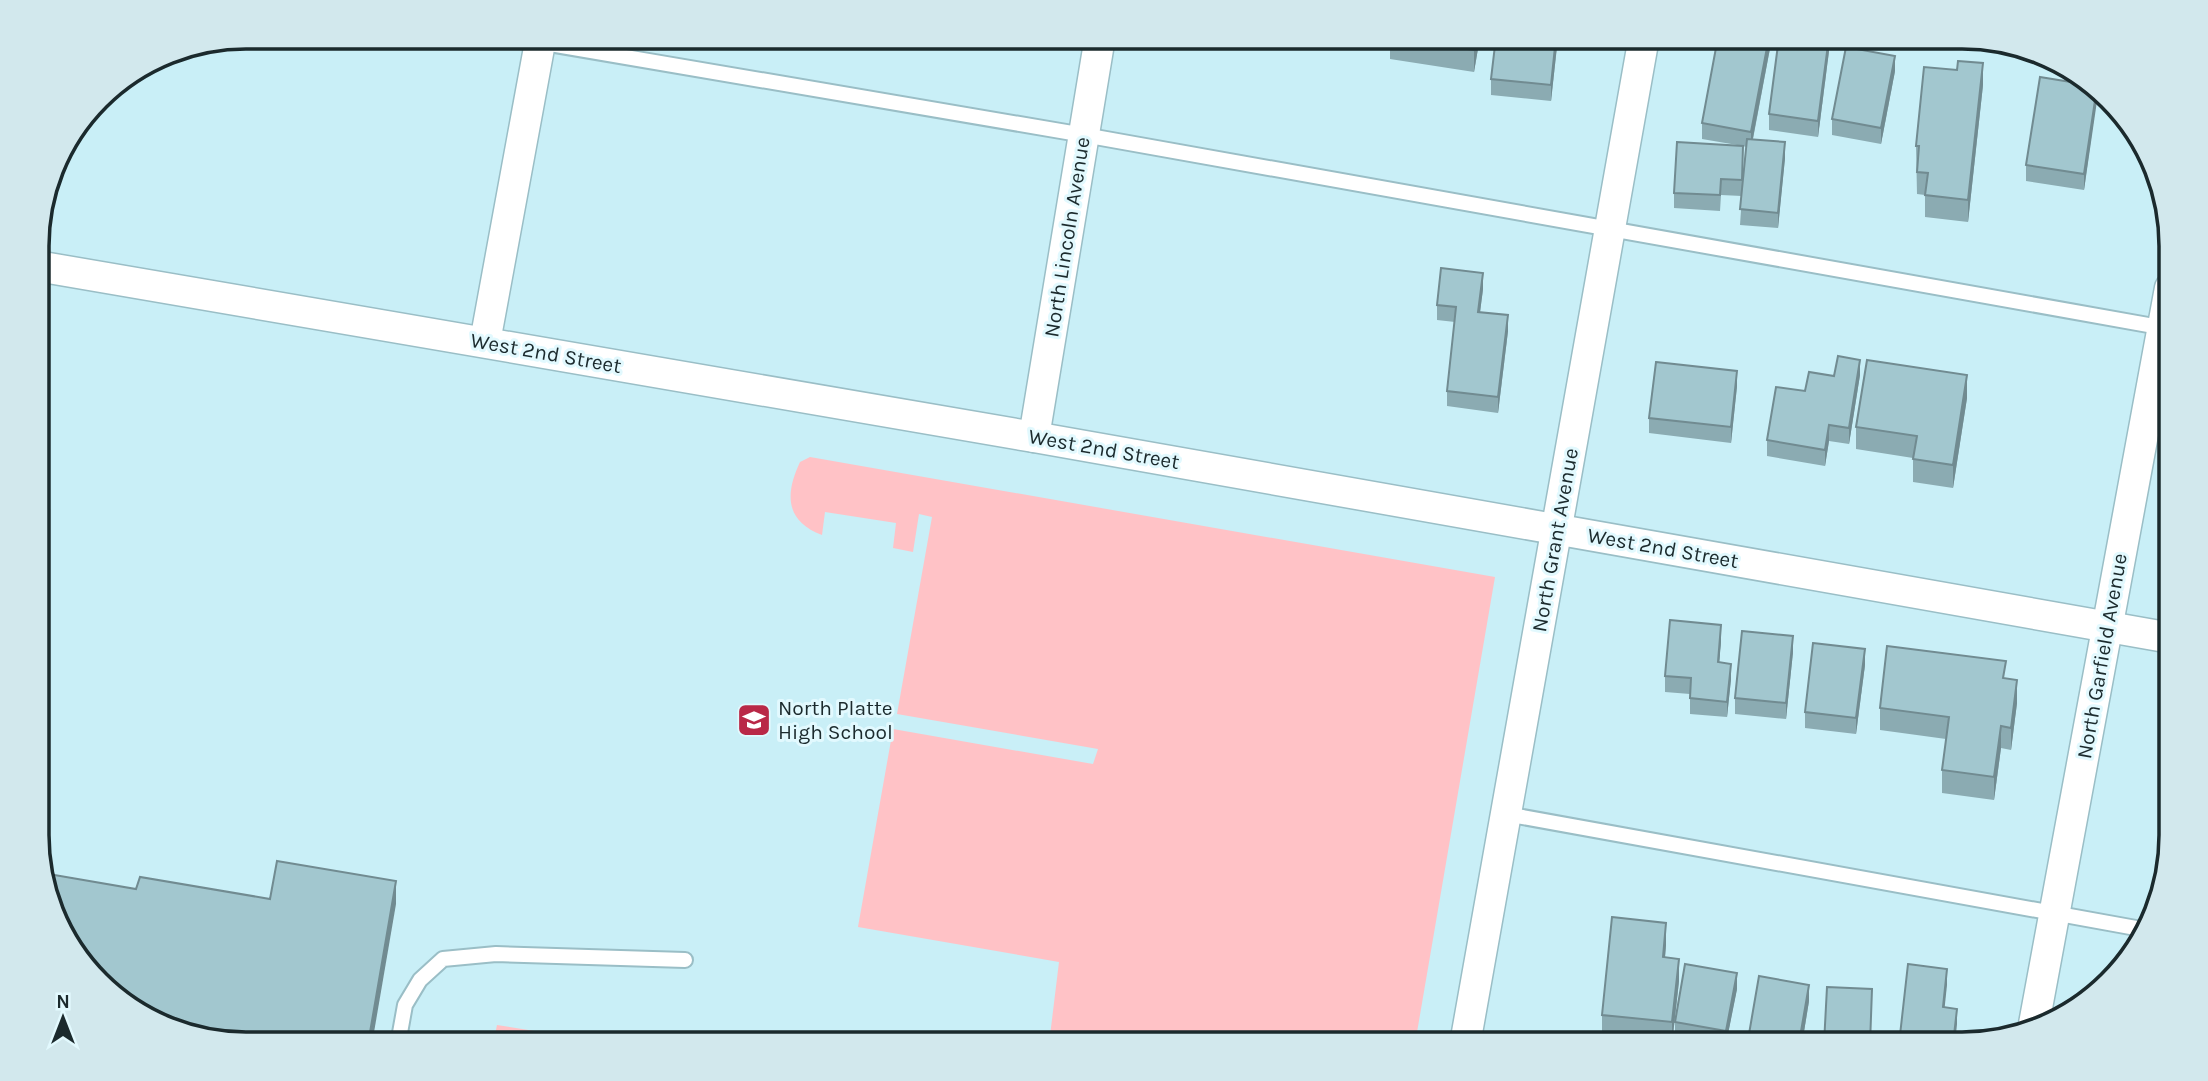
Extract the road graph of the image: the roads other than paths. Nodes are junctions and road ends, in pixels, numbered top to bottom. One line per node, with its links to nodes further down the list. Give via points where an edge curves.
1 (538, 49): 9 (street)
2 (597, 49): 5 (lane)
3 (1098, 49): 5 (street, North Lincoln Avenue)
4 (1642, 49): 6 (street, North Grant Avenue)
5 (1084, 135): 6 (lane); 11 (street, North Lincoln Avenue)
6 (1610, 228): 8 (lane); 12 (street, North Grant Avenue)
7 (49, 267): 9 (street, West 2nd Street)
8 (2159, 327)
9 (485, 342): 11 (street, West 2nd Street)
10 (2159, 363): 13 (street, North Garfield Avenue)
11 (1034, 437): 12 (street, West 2nd Street)
12 (1557, 528): 13 (street, West 2nd Street); 15 (street, North Grant Avenue)
13 (2107, 627): 14 (street, West 2nd Street); 16 (street, North Garfield Avenue)
14 (2159, 636)
15 (1506, 814): 16 (lane); 21 (street, North Grant Avenue)
16 (2054, 913): 17 (lane); 19 (street, North Garfield Avenue)
17 (2136, 928)
18 (685, 960): 20 (lane, via 496,954 443,960 420,980 405,1005)
19 (2035, 1018)
20 (400, 1032)
21 (1467, 1032)

